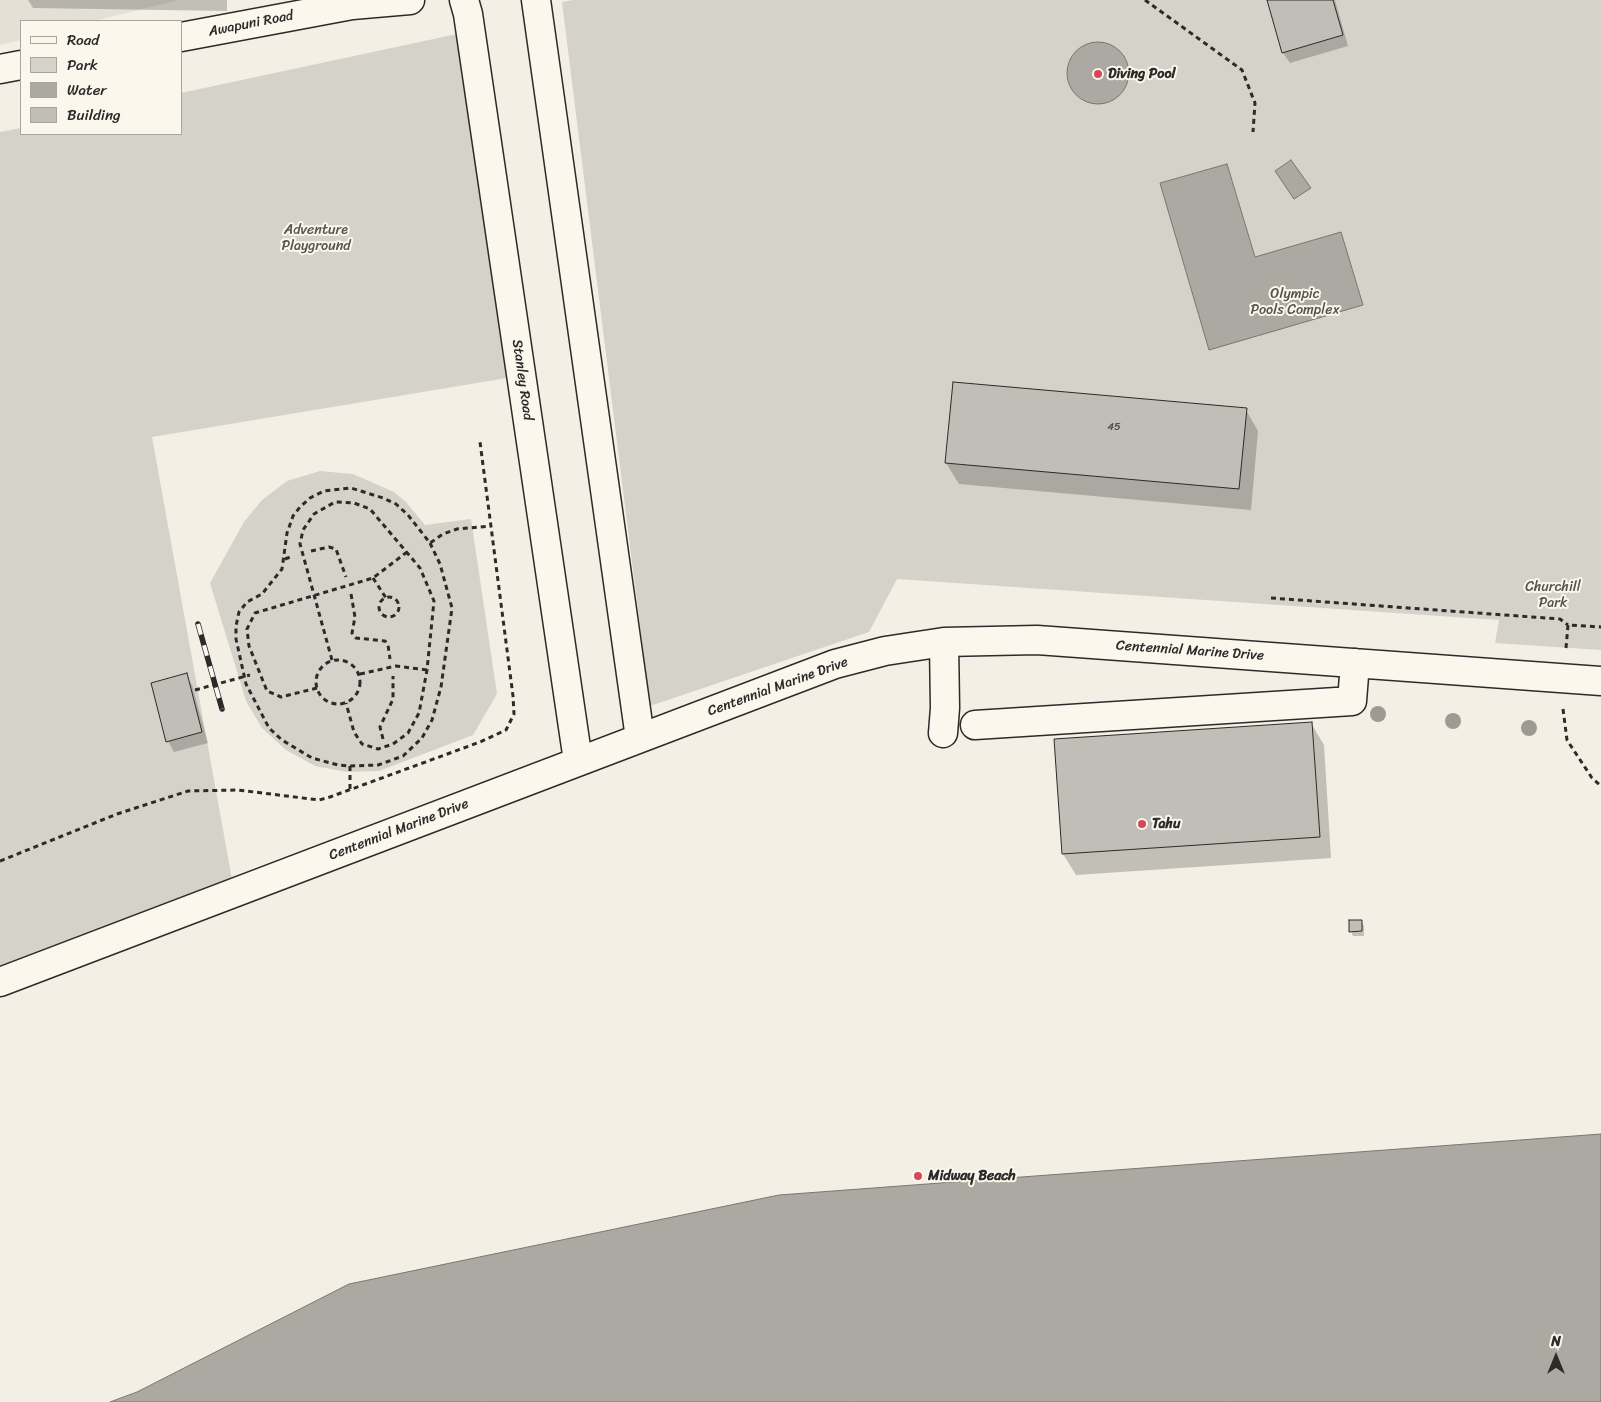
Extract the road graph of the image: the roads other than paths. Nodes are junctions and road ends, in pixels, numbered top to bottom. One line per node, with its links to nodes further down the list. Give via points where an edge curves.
1 (410, 0): 4 (main road, Awapuni Road, via 352,5)
2 (464, 0): 13 (main road, Stanley Road)
3 (536, 0): 12 (main road)
4 (182, 37)
5 (20, 65): 6 (main road)
6 (0, 69)
7 (944, 642): 8 (main road, Centennial Marine Drive, via 1037,640); 11 (main road); 12 (main road, Centennial Marine Drive, via 835,664)
8 (1355, 663): 9 (main road, Centennial Marine Drive); 10 (main road, via 1352,701)
9 (1601, 681)
10 (975, 725)
11 (942, 733)
12 (640, 738): 13 (main road, Centennial Marine Drive)
13 (578, 761): 14 (main road, Centennial Marine Drive)
14 (0, 982)

